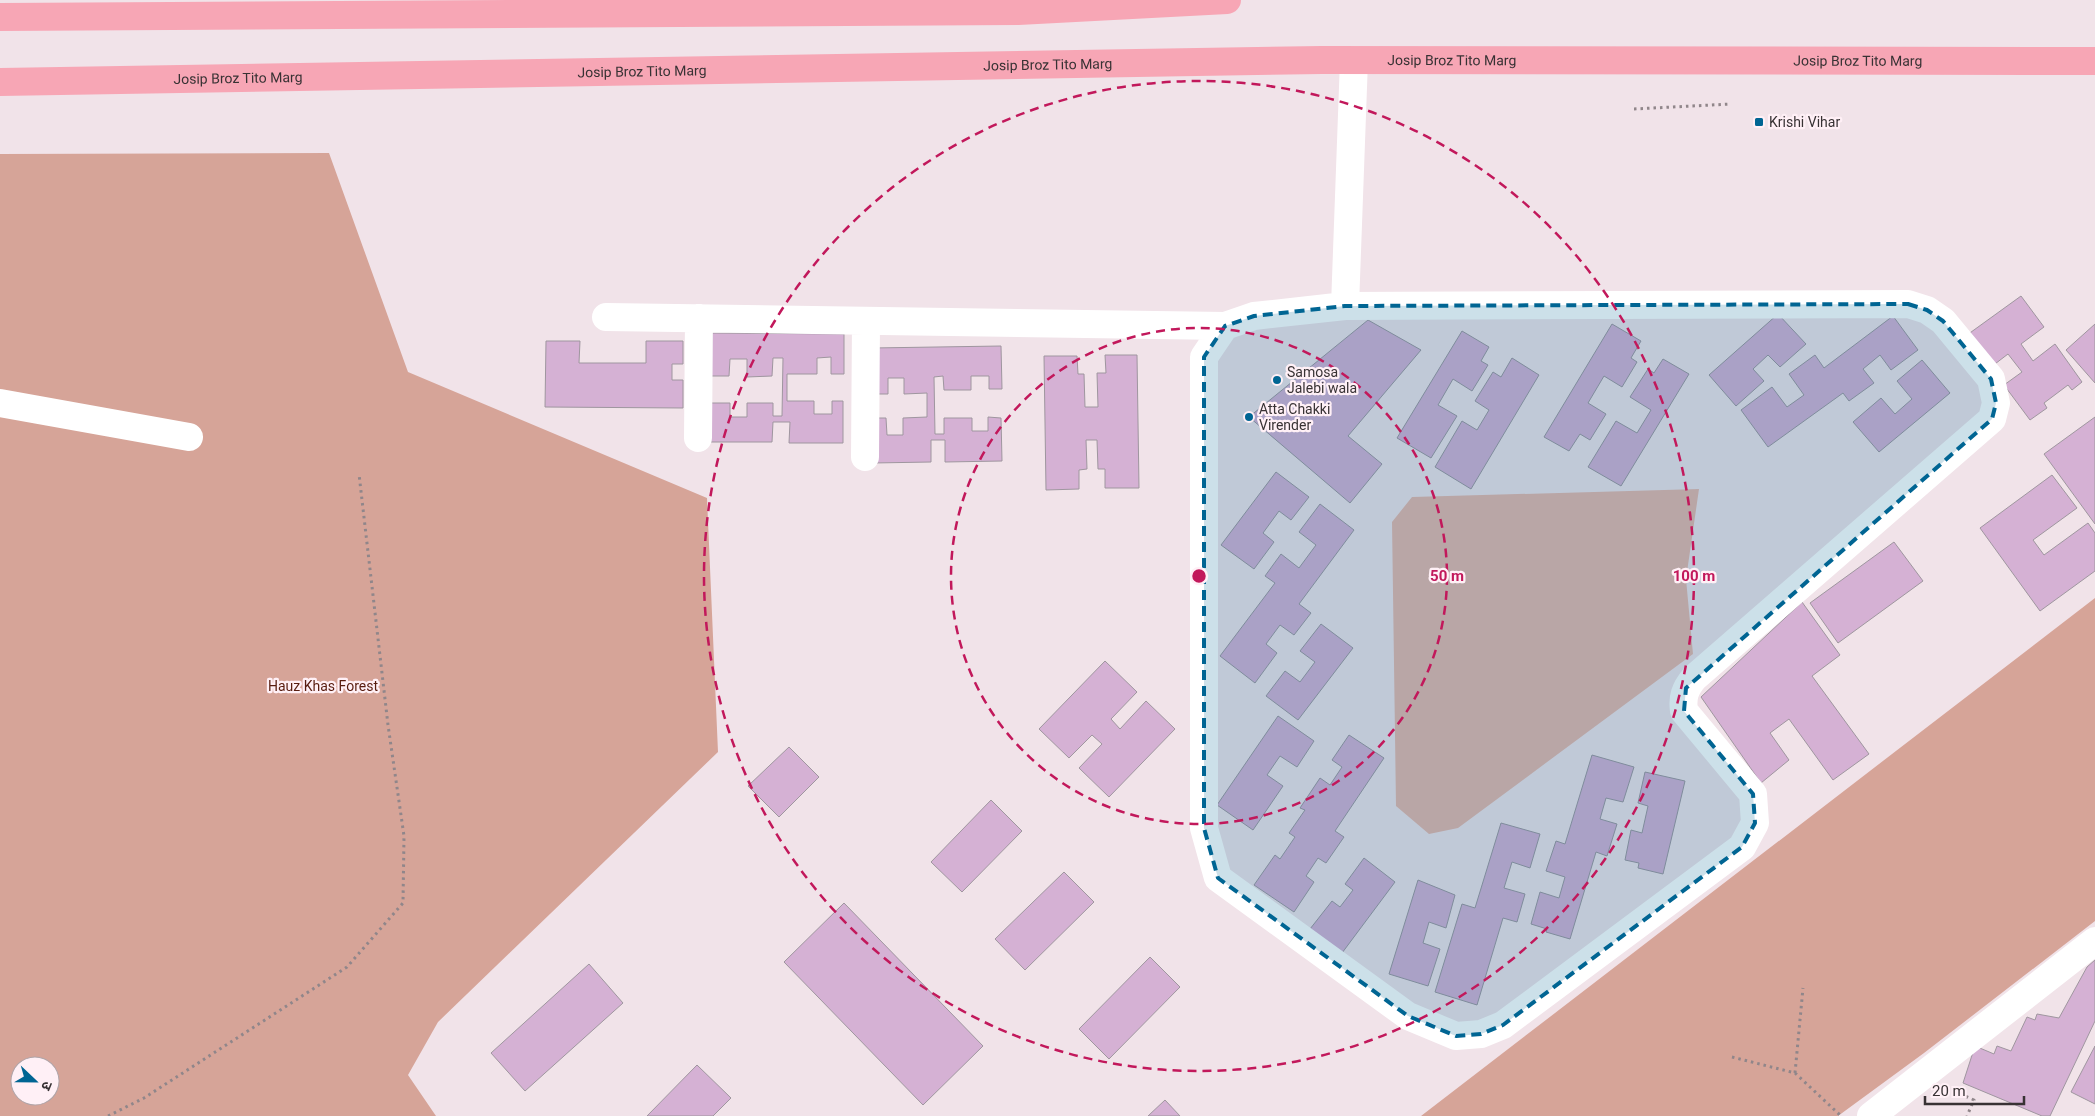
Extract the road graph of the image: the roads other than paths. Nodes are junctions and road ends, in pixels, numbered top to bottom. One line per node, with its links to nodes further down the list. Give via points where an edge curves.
1 (1227, 0): 2 (main road)
2 (1018, 5): 3 (main road)
3 (27, 8): 4 (main road)
4 (0, 17)
5 (1354, 60): 6 (main road, Josip Broz Tito Marg); 7 (main road, Josip Broz Tito Marg); 8 (street)
6 (2095, 61)
7 (0, 82)
8 (1345, 306): 12 (street, via 1254,316); 12 (street, via 1908,304 1928,310 1943,321 1991,379 1996,403 1992,419 1686,688 1682,700 1684,711 1753,794 1755,823 1742,847 1503,1025 1481,1034 1456,1036 1408,1016 1218,878 1204,828 1204,357)
9 (606, 317): 10 (street)
10 (699, 318): 11 (street); 15 (street)
11 (866, 321): 12 (street); 16 (street)
12 (1224, 326)
13 (0, 403): 14 (street)
14 (189, 437)
15 (698, 438)
16 (865, 457)
17 (2095, 941): 18 (street)
18 (1872, 1116)

